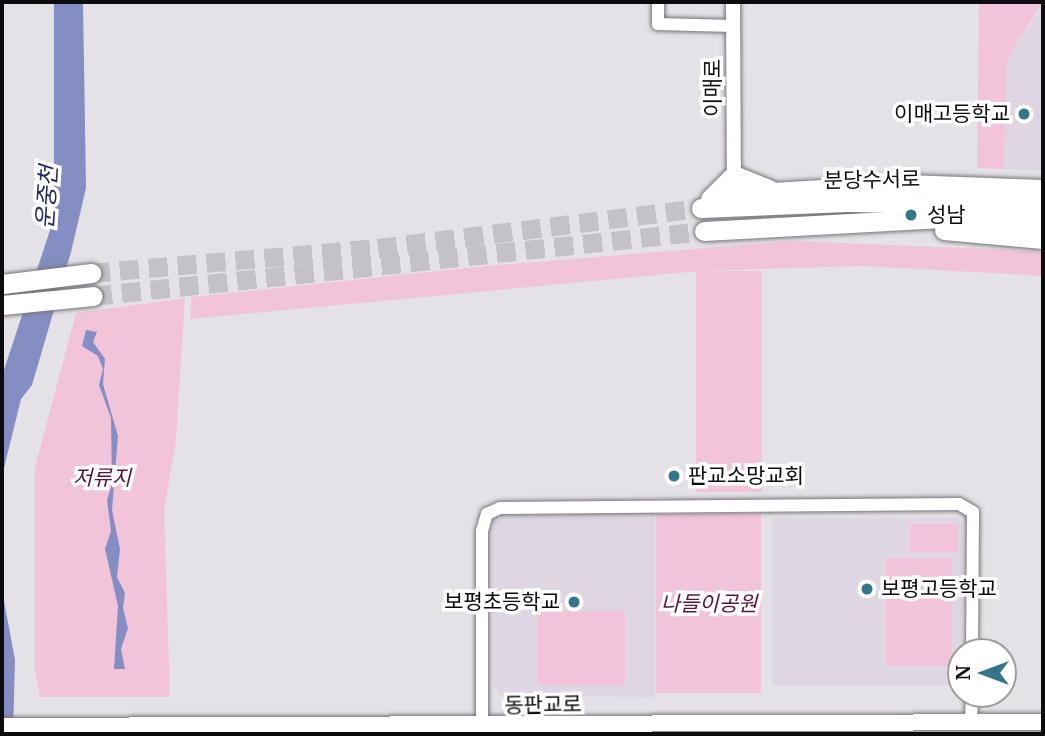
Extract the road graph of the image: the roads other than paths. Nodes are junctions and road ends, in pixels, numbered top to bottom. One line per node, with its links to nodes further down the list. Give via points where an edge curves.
1 (658, 2): 3 (street, via 658,24)
2 (733, 2): 3 (street, 이매로)
3 (733, 26): 4 (street, 이매로)
4 (734, 175): 5 (highway); 7 (highway)
5 (777, 189): 6 (highway, via 905,184); 7 (highway)
6 (1043, 189)
7 (702, 204): 8 (highway, 분당수서로)
8 (1043, 205)
9 (1043, 223): 10 (highway, 분당수서로, via 980,216)
10 (765, 228): 11 (highway, 분당수서로); 12 (highway, via 971,230)
11 (704, 231)
12 (1043, 239)
13 (86, 273): 14 (highway)
14 (3, 284)
15 (83, 297): 16 (highway)
16 (2, 306)
17 (972, 638): 22 (street, via 973,512 959,504 492,509 483,523)
18 (972, 708): 19 (street)
19 (971, 722): 20 (main road, 동판교로); 22 (main road, 동판교로)
20 (1043, 722)
21 (2, 726): 23 (main road, 동판교로)
22 (482, 730): 23 (main road, 동판교로)
23 (119, 732)

